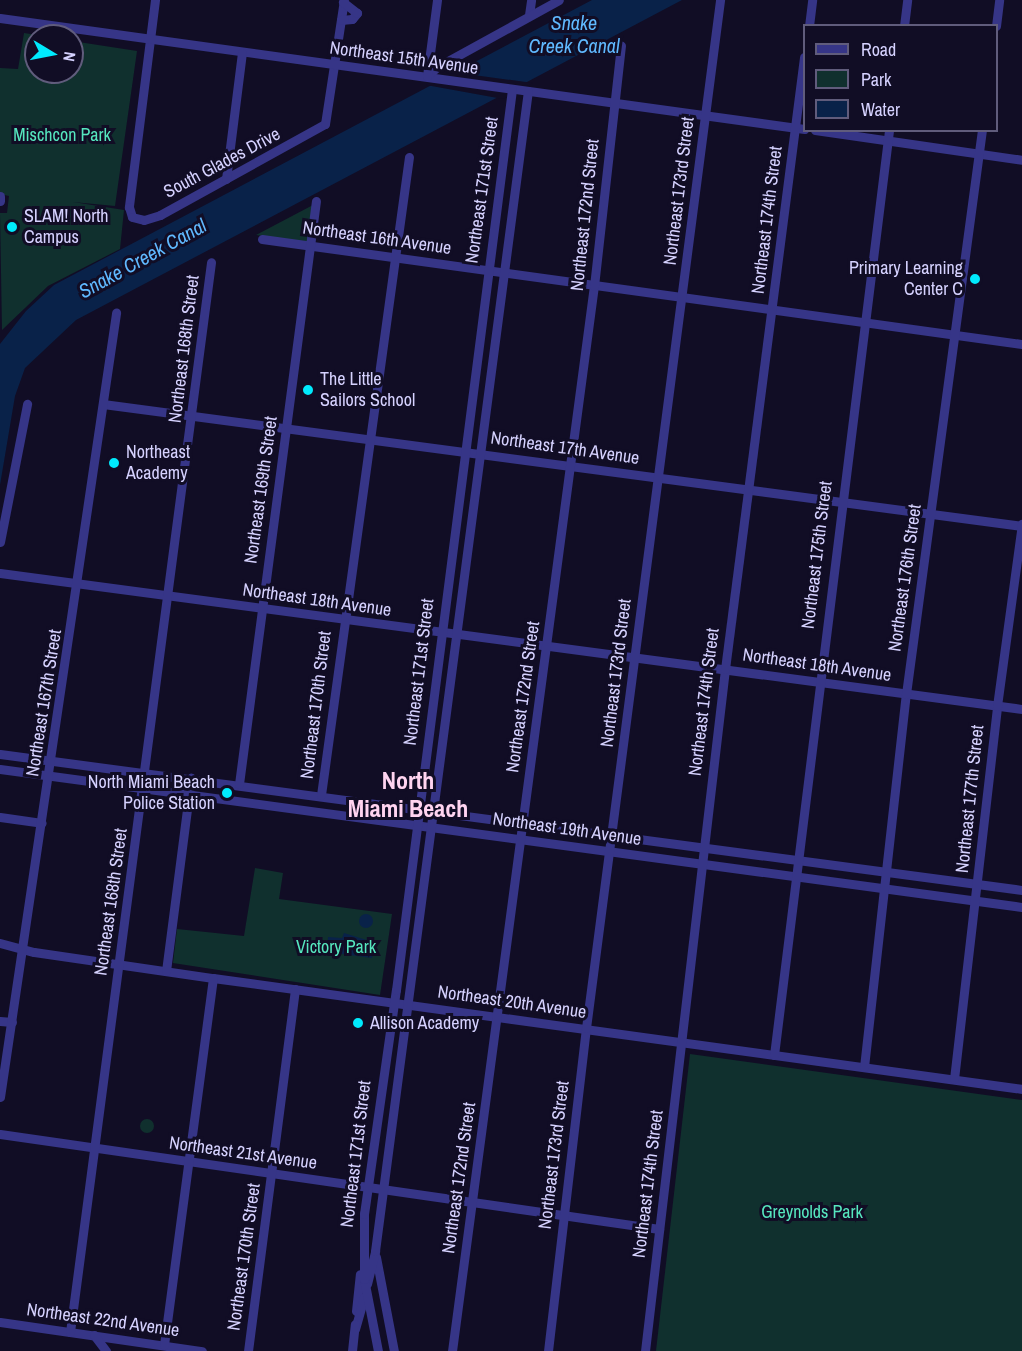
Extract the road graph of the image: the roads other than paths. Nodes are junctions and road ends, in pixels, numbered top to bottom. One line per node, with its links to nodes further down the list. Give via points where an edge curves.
1 (155, 0): 16 (street)
2 (438, 0): 21 (street)
3 (531, 0): 10 (street)
4 (559, 0): 10 (street)
5 (720, 0): 27 (street, Northeast 173rd Street)
6 (812, 0): 13 (street)
7 (907, 0): 14 (street)
8 (999, 0): 15 (street)
9 (343, 1): 12 (street); 12 (street, via 357,13 352,19)
10 (529, 15): 21 (street, via 437,67)
11 (0, 18): 16 (street, Northeast 15th Avenue)
12 (341, 20): 19 (street)
13 (809, 24)
14 (904, 24)
15 (996, 24)
16 (150, 40): 18 (street, Northeast 15th Avenue); 36 (street, South Glades Drive, via 129,207 132,216 144,220 160,215)
17 (621, 46): 24 (street, Northeast 172nd Street)
18 (242, 53): 19 (street, Northeast 15th Avenue); 36 (street)
19 (335, 65): 21 (street, Northeast 15th Avenue); 36 (street, South Glades Drive, via 325,124)
20 (803, 75): 28 (street, Northeast 174th Street)
21 (431, 77): 22 (street, Northeast 15th Avenue)
22 (514, 91): 23 (street, Northeast 15th Avenue); 25 (street, Northeast 171st Street)
23 (528, 91): 24 (street, Northeast 15th Avenue); 26 (street, Northeast 171st Street)
24 (614, 104): 27 (street, Northeast 15th Avenue); 46 (street, Northeast 172nd Street)
25 (509, 113): 26 (street, via 517,109); 44 (street, Northeast 171st Street)
26 (525, 115): 45 (street, Northeast 171st Street)
27 (705, 116): 28 (street, Northeast 15th Avenue); 47 (street, Northeast 173rd Street)
28 (800, 128): 48 (street, Northeast 174th Street)
29 (828, 132): 32 (street)
30 (889, 132): 32 (street, Northeast 175th Street)
31 (982, 132): 33 (street, Northeast 176th Street)
32 (888, 141): 33 (street); 50 (street, Northeast 175th Street)
33 (979, 154): 35 (street); 51 (street, Northeast 176th Street)
34 (409, 157): 42 (street, Northeast 170th Street)
35 (1022, 160)
36 (226, 179)
37 (0, 196): 38 (street)
38 (0, 201)
39 (316, 201): 41 (street, Northeast 169th Street)
40 (262, 239): 41 (street, Northeast 16th Avenue)
41 (309, 246): 42 (street, Northeast 16th Avenue); 56 (street, Northeast 169th Street)
42 (393, 257): 44 (street, Northeast 16th Avenue); 57 (street, Northeast 170th Street)
43 (211, 262): 55 (street, Northeast 168th Street)
44 (488, 271): 45 (street, Northeast 16th Avenue); 58 (street, Northeast 171st Street)
45 (503, 273): 46 (street, Northeast 16th Avenue); 59 (street, Northeast 171st Street)
46 (594, 286): 47 (street, Northeast 16th Avenue); 60 (street, Northeast 172nd Street)
47 (682, 297): 48 (street, Northeast 16th Avenue); 61 (street, Northeast 173rd Street)
48 (774, 309): 50 (street, Northeast 16th Avenue); 62 (street, Northeast 174th Street)
49 (116, 313): 54 (street, Northeast 167th Street)
50 (864, 320): 51 (street, Northeast 16th Avenue); 63 (street, Northeast 175th Street)
51 (956, 333): 52 (street, Northeast 16th Avenue); 64 (street, Northeast 176th Street)
52 (1022, 344)
53 (27, 404): 66 (street)
54 (103, 404): 55 (street, Northeast 17th Avenue); 68 (street, Northeast 167th Street)
55 (192, 416): 56 (street, Northeast 17th Avenue); 69 (street, Northeast 168th Street)
56 (286, 428): 57 (street, Northeast 17th Avenue); 70 (street, Northeast 169th Street)
57 (369, 439): 58 (street, Northeast 17th Avenue); 71 (street, Northeast 170th Street)
58 (464, 451): 59 (street, Northeast 17th Avenue); 72 (street, Northeast 171st Street)
59 (480, 453): 60 (street, Northeast 17th Avenue); 73 (street, Northeast 171st Street)
60 (570, 465): 61 (street, Northeast 17th Avenue); 74 (street, Northeast 172nd Street)
61 (659, 478): 62 (street, Northeast 17th Avenue); 75 (street, Northeast 173rd Street)
62 (748, 489): 63 (street, Northeast 17th Avenue); 76 (street, Northeast 174th Street)
63 (841, 501): 64 (street, Northeast 17th Avenue); 79 (street, Northeast 175th Street)
64 (931, 515): 65 (street, Northeast 17th Avenue); 80 (street, Northeast 176th Street)
65 (1022, 525): 81 (street, Northeast 177th Street)
66 (0, 542)
67 (0, 573): 68 (street, Northeast 18th Avenue)
68 (77, 585): 69 (street, Northeast 18th Avenue); 86 (street, Northeast 167th Street)
69 (169, 598): 70 (street, Northeast 18th Avenue); 88 (street, Northeast 168th Street)
70 (262, 609): 71 (street, Northeast 18th Avenue); 91 (street, Northeast 169th Street)
71 (344, 621): 72 (street, Northeast 18th Avenue); 95 (street, Northeast 170th Street)
72 (441, 633): 73 (street, Northeast 18th Avenue); 77 (street, Northeast 171st Street)
73 (456, 635): 74 (street, Northeast 18th Avenue); 78 (street, Northeast 171st Street)
74 (546, 646): 75 (street, Northeast 18th Avenue); 103 (street, Northeast 172nd Street)
75 (635, 656): 76 (street, Northeast 18th Avenue); 106 (street, Northeast 173rd Street)
76 (725, 669): 79 (street, Northeast 18th Avenue); 108 (street, Northeast 174th Street)
77 (435, 677): 78 (street); 83 (street, Northeast 171st Street)
78 (450, 679): 84 (street, Northeast 171st Street)
79 (818, 681): 80 (street, Northeast 18th Avenue); 110 (street, Northeast 175th Street)
80 (906, 694): 81 (street, Northeast 18th Avenue); 112 (street, Northeast 176th Street)
81 (997, 706): 82 (street, Northeast 18th Avenue); 114 (street, Northeast 177th Street)
82 (1022, 709)
83 (427, 749): 84 (street); 98 (street, Northeast 171st Street)
84 (440, 750): 99 (street, Northeast 171st Street)
85 (0, 754): 86 (street, Northeast 19th Avenue)
86 (52, 760): 88 (street, Northeast 19th Avenue); 89 (street, Northeast 167th Street)
87 (0, 769): 89 (street, Northeast 19th Avenue)
88 (146, 772): 90 (street, Northeast 19th Avenue); 92 (street, Northeast 168th Street)
89 (50, 777): 92 (street, Northeast 19th Avenue); 102 (street, Northeast 167th Street)
90 (191, 778): 91 (street, Northeast 19th Avenue); 94 (street)
91 (239, 784): 93 (street, Northeast 19th Avenue)
92 (143, 789): 94 (street, Northeast 19th Avenue); 121 (street, Northeast 168th Street)
93 (285, 790): 95 (street, Northeast 19th Avenue); 97 (street)
94 (189, 795): 97 (street, Northeast 19th Avenue); 122 (street)
95 (321, 795): 96 (street, Northeast 19th Avenue)
96 (391, 805): 98 (street, Northeast 19th Avenue); 101 (street)
97 (283, 808): 101 (street, Northeast 19th Avenue)
98 (419, 809): 99 (street, Northeast 19th Avenue); 104 (street, Northeast 171st Street)
99 (433, 811): 103 (street, Northeast 19th Avenue); 105 (street, Northeast 171st Street)
100 (0, 817): 102 (street)
101 (389, 822): 104 (street, Northeast 19th Avenue)
102 (42, 823): 120 (street, Northeast 167th Street)
103 (523, 823): 106 (street, Northeast 19th Avenue); 107 (street, Northeast 172nd Street)
104 (417, 826): 105 (street, Northeast 19th Avenue); 125 (street, Northeast 171st Street)
105 (430, 828): 107 (street, Northeast 19th Avenue); 126 (street, Northeast 171st Street)
106 (612, 834): 108 (street, Northeast 19th Avenue); 109 (street, Northeast 173rd Street)
107 (520, 840): 109 (street, Northeast 19th Avenue); 127 (street, Northeast 172nd Street)
108 (703, 847): 110 (street, Northeast 19th Avenue); 111 (street, Northeast 174th Street)
109 (609, 852): 111 (street, Northeast 19th Avenue); 130 (street, Northeast 173rd Street)
110 (796, 860): 112 (street, Northeast 19th Avenue); 113 (street, Northeast 175th Street)
111 (701, 864): 113 (street, Northeast 19th Avenue); 131 (street, Northeast 174th Street)
112 (886, 872): 114 (street, Northeast 19th Avenue); 115 (street, Northeast 176th Street)
113 (794, 877): 115 (street, Northeast 19th Avenue); 132 (street, Northeast 175th Street)
114 (977, 884): 116 (street, Northeast 19th Avenue); 117 (street, Northeast 177th Street)
115 (884, 889): 117 (street, Northeast 19th Avenue); 133 (street, Northeast 176th Street)
116 (1022, 890)
117 (975, 901): 118 (street, Northeast 19th Avenue); 134 (street, Northeast 177th Street)
118 (1022, 907)
119 (0, 943): 120 (street, Northeast 20th Avenue)
120 (24, 947): 121 (street, Northeast 20th Avenue, via 34,952); 129 (street, Northeast 167th Street)
121 (119, 964): 122 (street, Northeast 20th Avenue); 138 (street, Northeast 168th Street)
122 (166, 971): 123 (street, Northeast 20th Avenue)
123 (213, 978): 124 (street, Northeast 20th Avenue); 139 (street)
124 (295, 989): 125 (street, Northeast 20th Avenue); 140 (street, Northeast 170th Street)
125 (394, 1003): 126 (street, Northeast 20th Avenue); 141 (street, Northeast 171st Street)
126 (406, 1004): 127 (street, Northeast 20th Avenue); 142 (street, Northeast 171st Street)
127 (497, 1016): 130 (street, Northeast 20th Avenue); 143 (street, Northeast 172nd Street)
128 (0, 1021): 129 (street)
129 (12, 1022): 136 (street, Northeast 167th Street)
130 (586, 1029): 131 (street, Northeast 20th Avenue); 144 (street, Northeast 173rd Street)
131 (681, 1043): 132 (street, Northeast 20th Avenue); 145 (street, Northeast 174th Street)
132 (774, 1055): 133 (street, Northeast 20th Avenue)
133 (864, 1067): 134 (street, Northeast 20th Avenue)
134 (954, 1079): 135 (street, Northeast 20th Avenue)
135 (1022, 1089)
136 (0, 1097)
137 (0, 1134): 138 (street, Northeast 21st Avenue)
138 (96, 1149): 139 (street, Northeast 21st Avenue); 152 (street, Northeast 168th Street)
139 (189, 1161): 140 (street, Northeast 21st Avenue); 156 (street)
140 (271, 1173): 141 (street, Northeast 21st Avenue); 159 (street, Northeast 170th Street)
141 (367, 1187): 142 (street, Northeast 21st Avenue); 147 (street, Northeast 171st Street)
142 (382, 1189): 143 (street, Northeast 21st Avenue); 146 (street, Northeast 171st Street)
143 (472, 1201): 144 (street, Northeast 21st Avenue); 163 (street, Northeast 172nd Street)
144 (563, 1215): 145 (street, Northeast 21st Avenue); 164 (street, Northeast 173rd Street)
145 (659, 1229): 165 (street, Northeast 174th Street)
146 (375, 1251): 148 (street, Northeast 171st Street); 154 (street, Northeast 171st Street)
147 (362, 1260): 148 (street, Northeast 171st Street); 150 (street, Northeast 171st Street)
148 (366, 1291): 150 (street, Northeast 171st Street); 151 (street, Northeast 171st Street)
149 (1, 1322): 152 (street, Northeast 22nd Avenue); 153 (street)
150 (355, 1329): 160 (street, Northeast 171st Street)
151 (373, 1331): 154 (street); 161 (street, Northeast 171st Street)
152 (70, 1332): 155 (street, Northeast 22nd Avenue)
153 (0, 1333)
154 (388, 1333): 162 (street, Northeast 171st Street)
155 (94, 1335): 156 (street, Northeast 22nd Avenue); 157 (street)
156 (164, 1346): 158 (street, Northeast 22nd Avenue)
157 (106, 1351)
158 (202, 1351)
159 (248, 1351)
160 (352, 1351)
161 (378, 1351)
162 (394, 1351)
163 (452, 1351)
164 (548, 1351)
165 (645, 1351)

